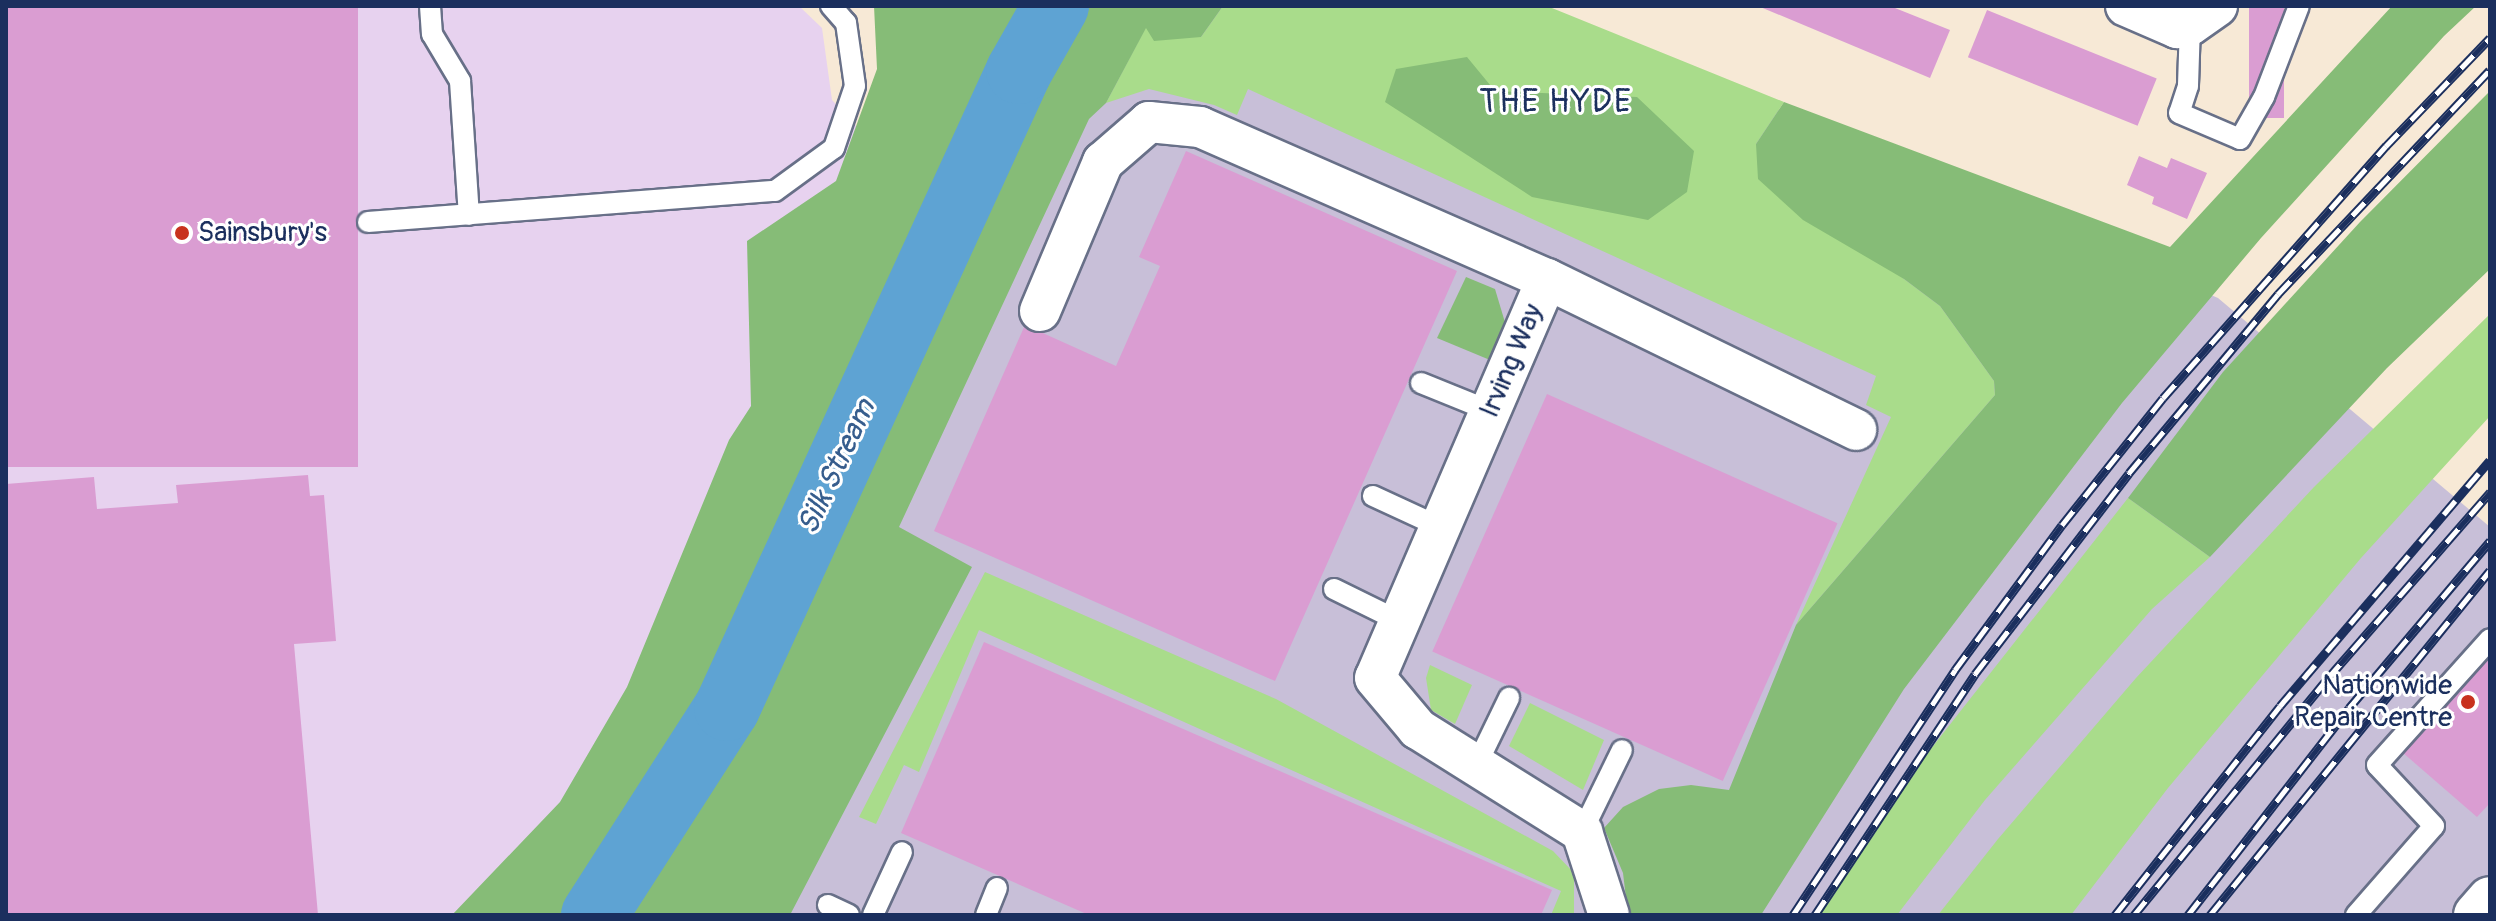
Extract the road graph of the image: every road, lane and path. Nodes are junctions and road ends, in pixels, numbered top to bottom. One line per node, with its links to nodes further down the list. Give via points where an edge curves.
1 (430, 6): 6 (lane, via 432,34 460,81)
2 (831, 6): 6 (lane, via 846,23 855,86 834,148 775,191)
3 (2126, 6): 5 (street, via 2177,28)
4 (2299, 6): 5 (lane, via 2264,97 2240,139 2179,113)
5 (2203, 15)
6 (469, 215): 7 (lane)
7 (368, 222)
8 (1547, 279): 9 (street, Irving Way, via 1200,127 1149,122 1103,162); 11 (street, Irving Way); 12 (street)
9 (1040, 311)
10 (1421, 383): 11 (lane)
11 (1490, 411): 14 (street, Irving Way)
12 (1856, 430)
13 (1373, 496): 14 (lane)
14 (1440, 527): 16 (street, Irving Way)
15 (1334, 589): 16 (lane)
16 (1399, 621): 20 (street, Irving Way, via 1375,678 1418,729)
17 (2490, 639): 30 (lane, via 2377,765 2434,826)
18 (1509, 698): 20 (lane)
19 (1622, 750): 21 (lane)
20 (1476, 766): 21 (street, Irving Way)
21 (1582, 832): 29 (street)
22 (902, 852): 27 (lane)
23 (997, 888): 28 (lane)
24 (2490, 899): 31 (highway)
25 (828, 905): 26 (lane)
26 (849, 915)
27 (873, 915)
28 (986, 915)
29 (1609, 915)
30 (2356, 915)
31 (2476, 915)

